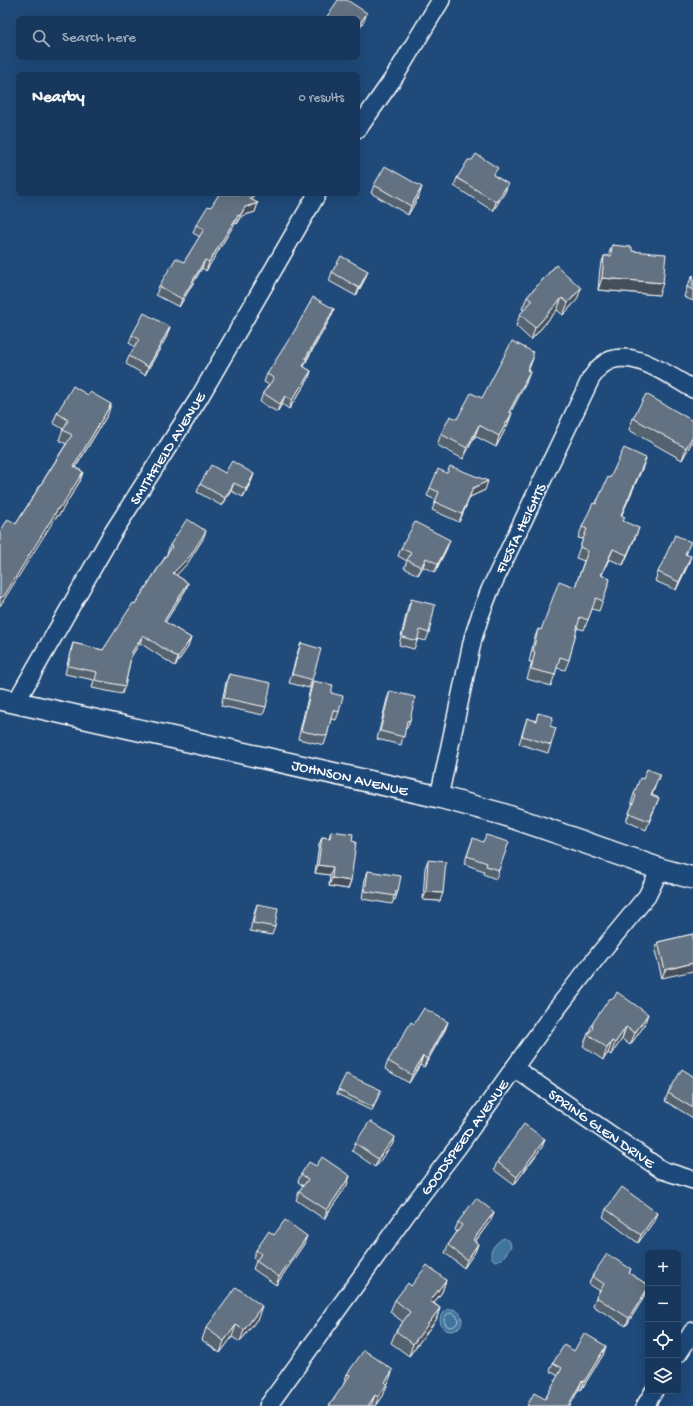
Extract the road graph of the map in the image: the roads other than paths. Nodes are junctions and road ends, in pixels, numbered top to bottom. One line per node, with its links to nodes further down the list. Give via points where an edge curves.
1 (442, 0): 2 (street, via 395,76)
2 (360, 126)
3 (316, 196): 5 (street, SMITHFIELD AVENUE, via 199,398)
4 (693, 389): 6 (street, FIESTA HEIGHTS, via 643,361 628,357 614,359 601,366 592,378 481,613)
5 (8, 700): 6 (street, JOHNSON AVENUE)
6 (439, 797): 7 (street, JOHNSON AVENUE, via 502,814)
7 (660, 869): 8 (street, JOHNSON AVENUE); 9 (street, GOODSPEED AVENUE, via 646,896 549,1019)
8 (693, 878)
9 (514, 1068): 10 (street, SPRING GLEN DRIVE, via 662,1170); 14 (street, GOODSPEED AVENUE)
10 (693, 1180)
11 (693, 1331): 12 (street)
12 (681, 1349)
13 (652, 1394): 15 (street)
14 (268, 1406)
15 (645, 1406)

